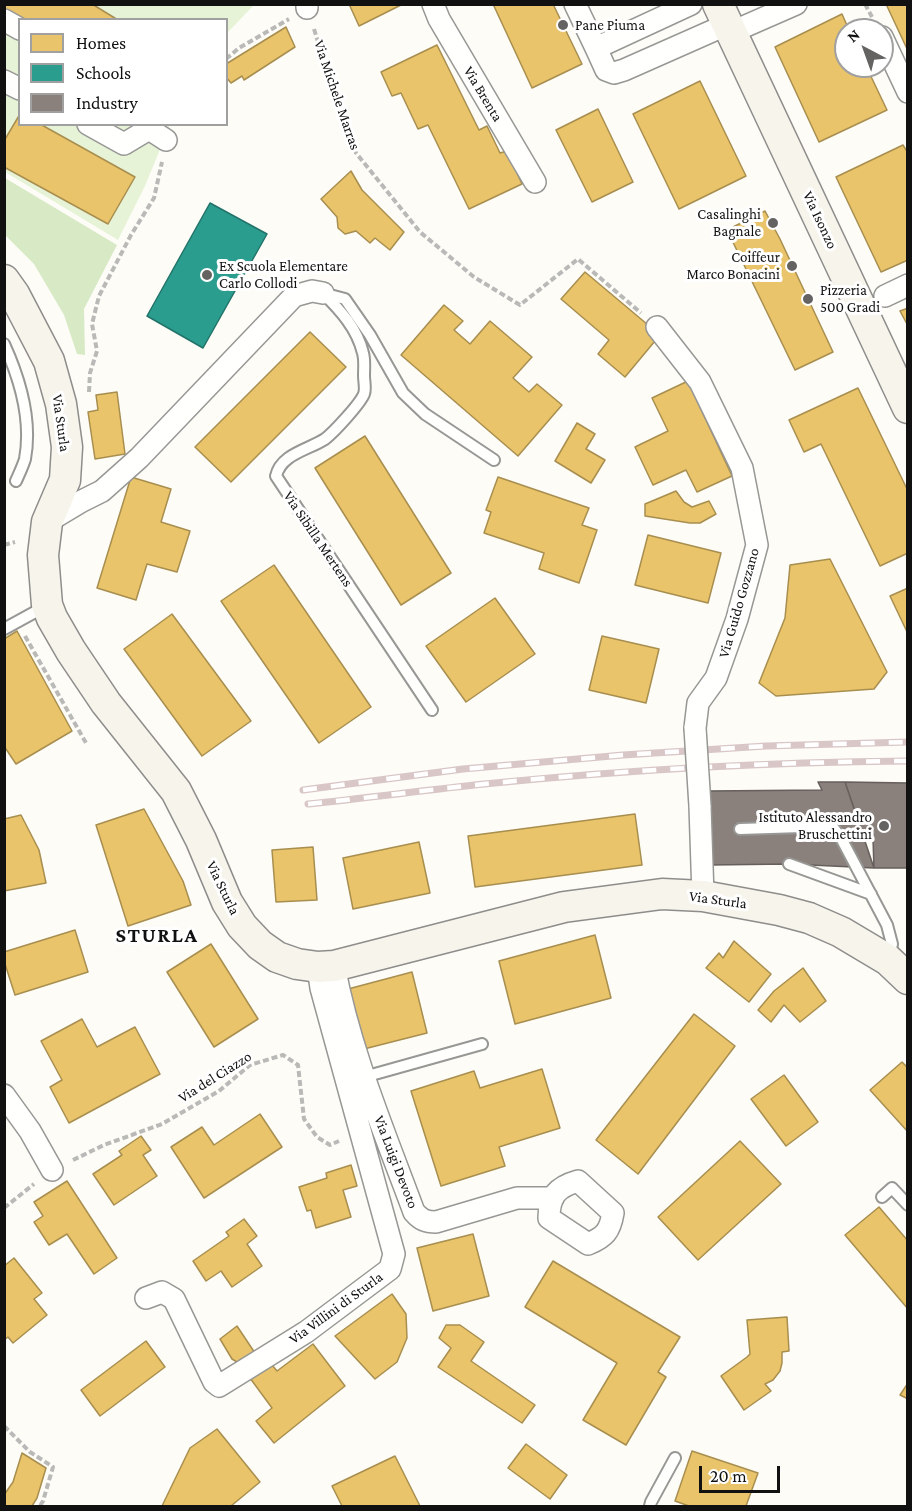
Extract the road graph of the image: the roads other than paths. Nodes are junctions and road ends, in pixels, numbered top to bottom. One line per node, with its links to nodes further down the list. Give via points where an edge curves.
1 (433, 4): 15 (street, Via Brenta)
2 (575, 4): 8 (street)
3 (692, 4): 8 (street)
4 (796, 4): 6 (street)
5 (4, 20): 7 (street)
6 (726, 20): 8 (street, via 624,70 606,70); 22 (street, Via Isonzo)
7 (18, 28)
8 (596, 48)
9 (894, 62): 12 (street)
10 (4, 81): 11 (street)
11 (18, 88)
12 (908, 92)
13 (92, 126): 14 (street, via 124,144)
14 (155, 131)
15 (535, 182)
16 (4, 280): 25 (street, Via Sturla, via 49,361 61,404 67,447 65,480)
17 (908, 285): 19 (street)
18 (323, 293): 23 (lane, via 345,299 403,393 425,414); 25 (street, via 312,291 294,296 139,458 102,491); 28 (lane, Via Sibilla Mertens, via 356,332 364,354 364,393 343,422 326,438 289,456 276,476)
19 (885, 296)
20 (657, 327): 32 (street, Via Guido Gozzano, bridge, via 700,382 742,468 757,545 716,678 698,703 695,728)
21 (4, 344): 24 (lane, via 13,363 28,430 25,461)
22 (908, 408)
23 (494, 460)
24 (16, 481)
25 (47, 522): 26 (street, Via Sturla, via 43,555)
26 (47, 605): 27 (lane); 33 (street, Via Sturla, via 70,651 176,791 242,926 277,957)
27 (4, 629)
28 (432, 710)
29 (740, 829): 31 (lane, via 832,826)
30 (789, 864): 31 (lane)
31 (870, 894): 34 (lane, via 887,925)
32 (703, 896): 33 (street, Via Sturla, via 662,894 564,907); 34 (street, Via Sturla, via 809,918 841,932)
33 (326, 967): 36 (street, Via Luigi Devoto, via 342,1003); 42 (street, Via Villini di Sturla, via 321,988 394,1254 390,1269 306,1332 219,1386 174,1299 162,1292)
34 (898, 969)
35 (482, 1044): 36 (lane)
36 (364, 1077): 40 (street, Via Luigi Devoto, via 419,1218 436,1222 517,1198)
37 (4, 1095): 38 (street)
38 (52, 1170)
39 (882, 1197): 41 (lane, via 892,1188)
40 (553, 1198)
41 (908, 1205)
42 (146, 1298)
43 (675, 1458): 44 (lane)
44 (650, 1506)

